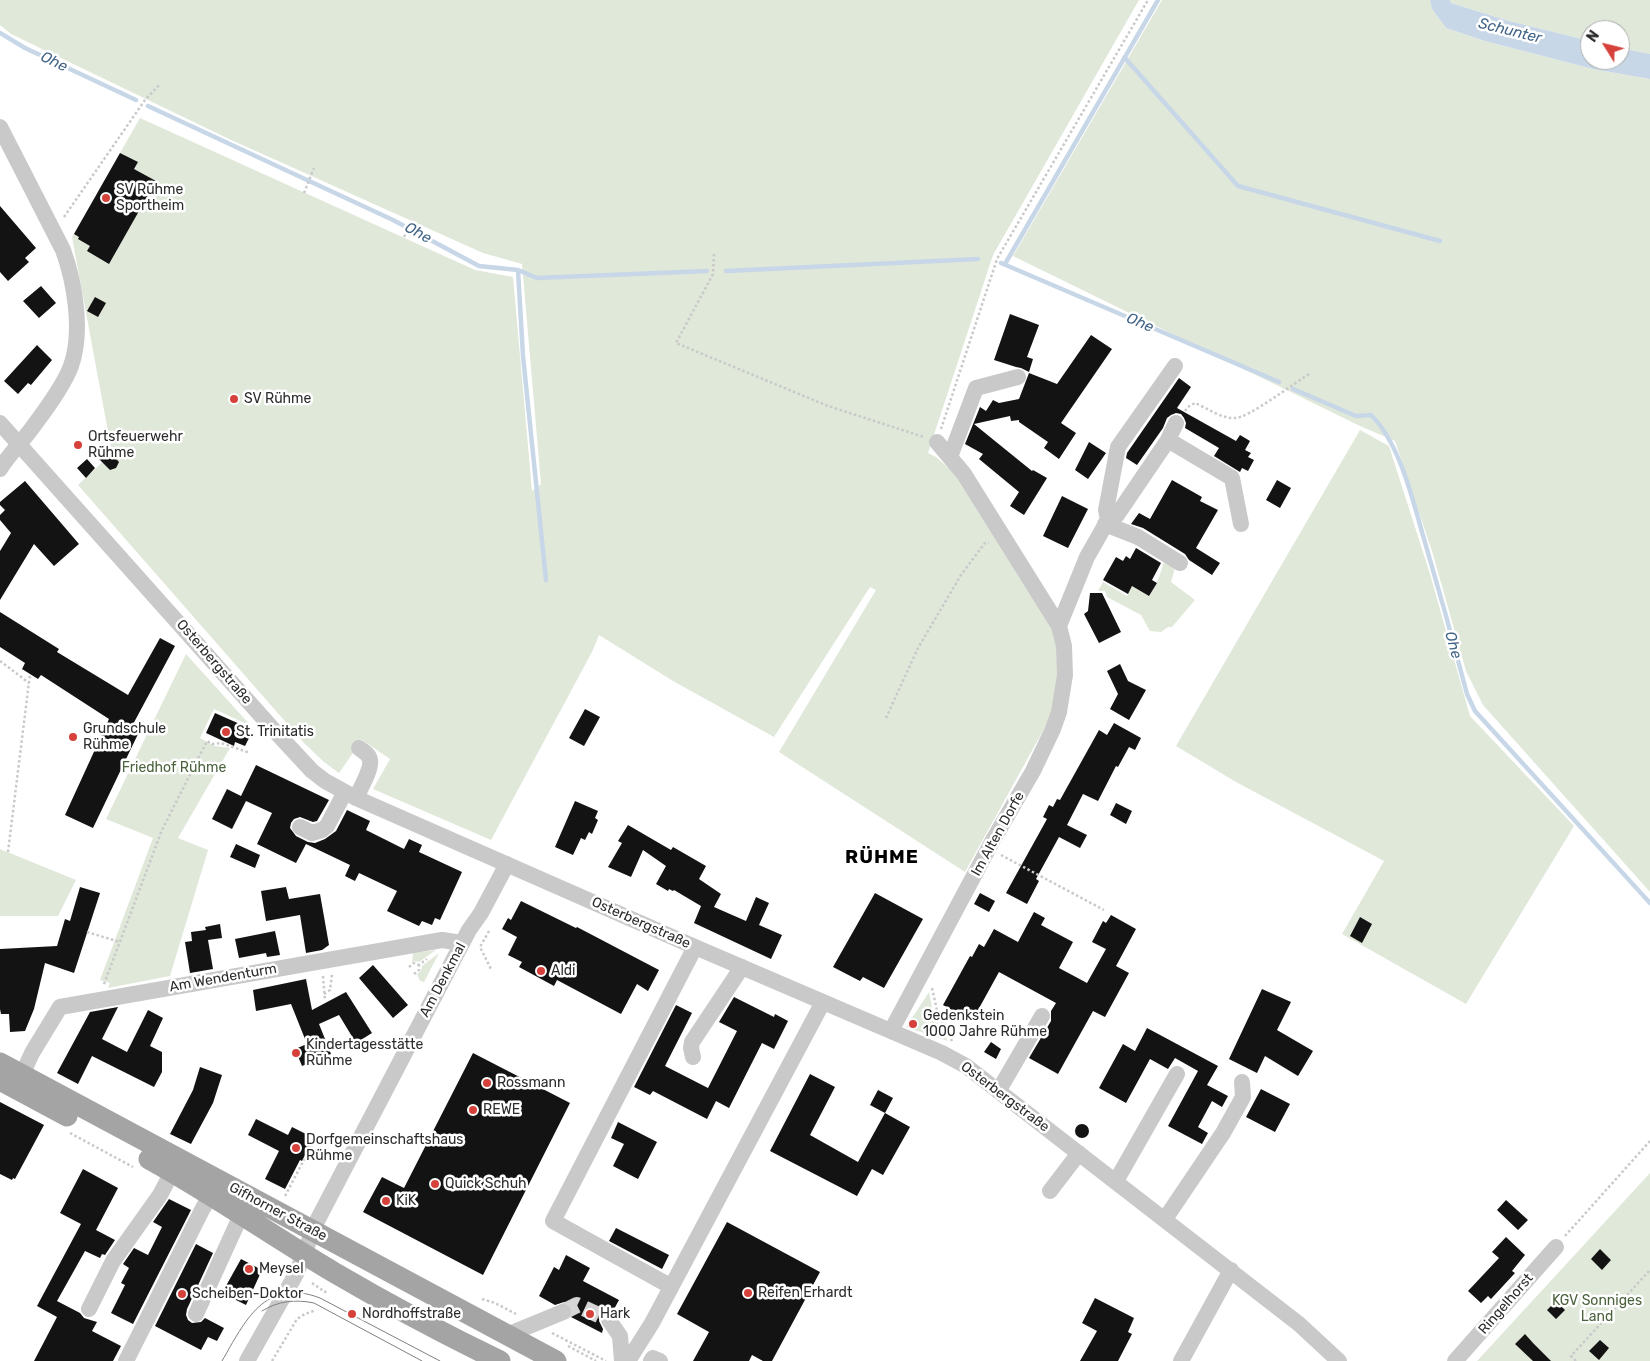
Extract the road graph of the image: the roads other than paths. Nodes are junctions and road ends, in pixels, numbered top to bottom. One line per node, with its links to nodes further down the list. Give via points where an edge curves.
1 (0, 127): 8 (street, via 54,231 70,270 75,295 76,345 68,372 35,425)
2 (1174, 366): 11 (street, via 1118,447 1106,510)
3 (1018, 377): 9 (street, via 976,388)
4 (0, 423): 8 (street, Osterbergstraße)
5 (1176, 423): 6 (street)
6 (1168, 440): 11 (street, via 1117,515); 12 (street, via 1232,478)
7 (937, 442): 9 (street, Im Alten Dorfe)
8 (19, 444): 10 (street); 16 (street, Osterbergstraße, via 290,748 318,776)
9 (950, 457): 14 (street, Im Alten Dorfe, via 964,474)
10 (0, 470)
11 (1107, 522): 13 (street); 14 (street, via 1084,564)
12 (1241, 524)
13 (1180, 563)
14 (1059, 626): 24 (street, Im Alten Dorfe, via 1066,661 1059,712 1032,771)
15 (359, 748): 16 (street, via 368,756 370,768)
16 (351, 795): 17 (street, via 322,830 312,832); 18 (street, Osterbergstraße)
17 (300, 827)
18 (507, 864): 19 (street, Am Denkmal); 20 (street, Osterbergstraße)
19 (462, 943): 28 (street, Am Wendenturm, via 442,940 60,1007); 39 (street, Am Denkmal)
20 (695, 947): 21 (street, Osterbergstraße); 43 (street, via 553,1221)
21 (742, 967): 22 (street, Osterbergstraße); 25 (street, via 692,1042)
22 (823, 1002): 24 (street, Osterbergstraße); 43 (street)
23 (1042, 1016): 31 (street)
24 (891, 1031): 31 (street, Osterbergstraße, via 966,1066)
25 (693, 1056)
26 (0, 1064): 28 (main road, Gifhorner Straße)
27 (1177, 1074): 34 (street)
28 (22, 1075): 35 (main road, Gifhorner Straße)
29 (0, 1080): 33 (main road, Gifhorner Straße)
30 (1242, 1082): 38 (street, via 1243,1097 1223,1133)
31 (998, 1090): 32 (street, Osterbergstraße)
32 (1079, 1152): 34 (street, Osterbergstraße); 36 (street)
33 (172, 1172): 35 (main road, Gifhorner Straße); 44 (street, via 160,1195 113,1261)
34 (1116, 1181): 38 (street, Osterbergstraße)
35 (215, 1188): 37 (main road, Gifhorner Straße); 39 (main road, Gifhorner Straße); 49 (street)
36 (1050, 1191)
37 (242, 1215): 41 (main road, Gifhorner Straße); 46 (street)
38 (1165, 1219): 42 (street, Osterbergstraße)
39 (313, 1230): 41 (street, Am Denkmal); 48 (main road, Gifhorner Straße)
40 (1556, 1247): 59 (street, Ringelhorst)
41 (304, 1254): 50 (street); 51 (main road, Gifhorner Straße, via 378,1298)
42 (1231, 1270): 57 (street); 58 (street, Osterbergstraße, via 1299,1324)
43 (670, 1286): 54 (street)
44 (89, 1309)
45 (562, 1312): 48 (street)
46 (196, 1314)
47 (609, 1320): 53 (street, via 620,1336)
48 (506, 1335): 52 (main road, Gifhorner Straße)
49 (126, 1361)
50 (247, 1361)
51 (500, 1361)
52 (556, 1361)
53 (622, 1361)
54 (628, 1361)
55 (651, 1361): 56 (street, via 653,1358)
56 (660, 1361)
57 (1181, 1361)
58 (1338, 1361)
59 (1455, 1361)

